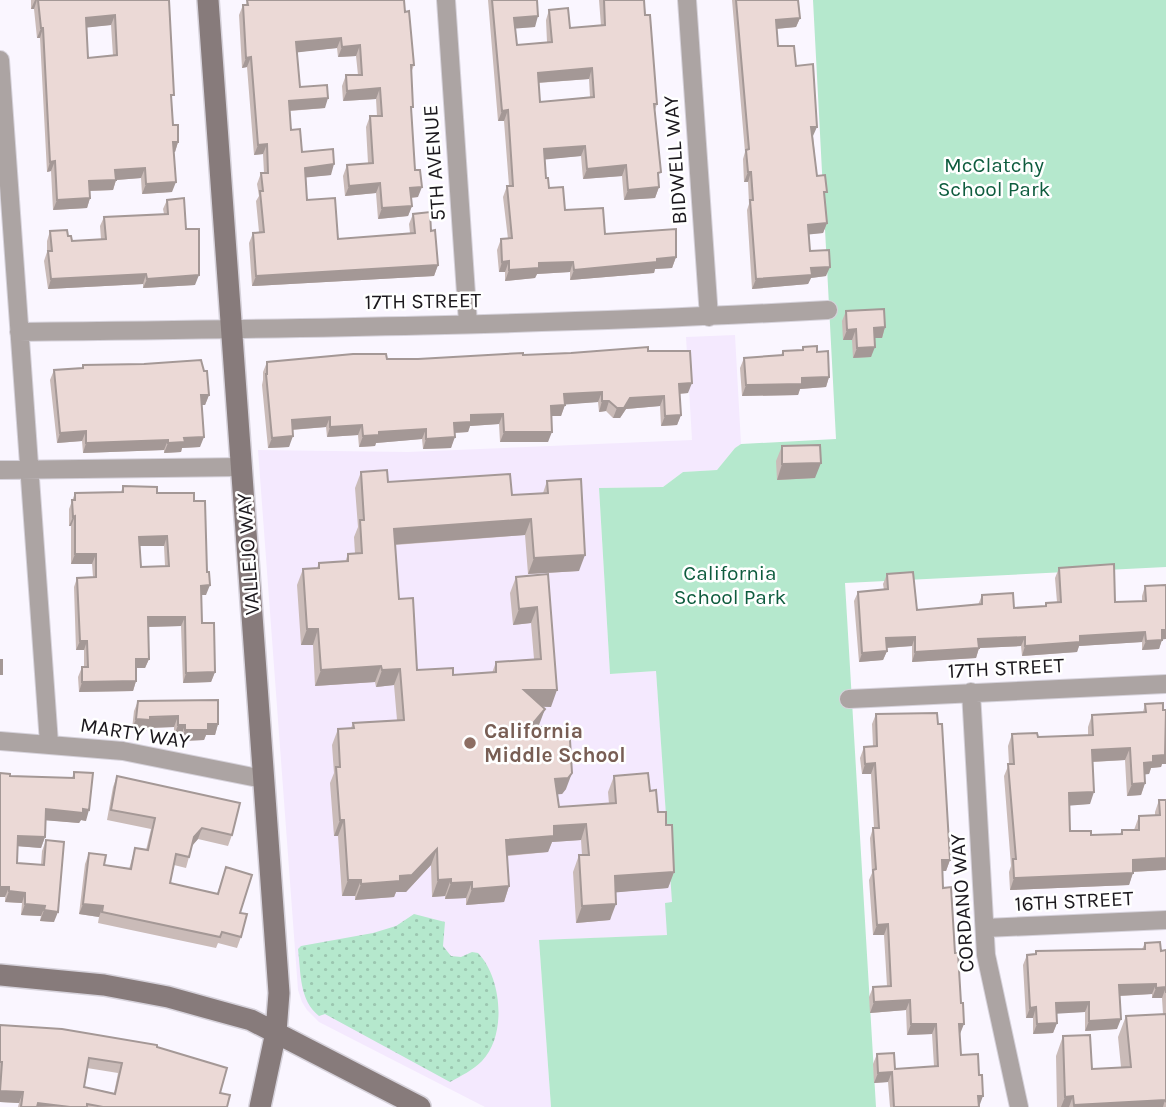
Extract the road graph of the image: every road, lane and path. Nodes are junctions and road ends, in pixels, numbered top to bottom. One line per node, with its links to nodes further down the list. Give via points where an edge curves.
1 (208, 0): 8 (street, VALLEJO WAY)
2 (446, 0): 7 (street, 5TH AVENUE)
3 (687, 0): 6 (street, BIDWELL WAY)
4 (0, 60): 9 (street)
5 (828, 310): 6 (street, 17TH STREET)
6 (709, 317): 7 (street, 17TH STREET)
7 (468, 323): 8 (street, 17TH STREET)
8 (231, 328): 9 (street, 17TH STREET); 10 (street, VALLEJO WAY)
9 (19, 332): 12 (street)
10 (242, 467): 12 (street); 18 (street, VALLEJO WAY)
11 (0, 470): 12 (street)
12 (29, 470): 17 (street)
13 (1166, 684): 14 (street, 17TH STREET)
14 (971, 692): 15 (street, 17TH STREET); 20 (street, CORDANO WAY)
15 (849, 699)
16 (0, 741): 17 (street, MARTY WAY)
17 (49, 743): 18 (street, MARTY WAY, via 122,751)
18 (262, 779): 22 (street, VALLEJO WAY, via 279,993)
19 (1166, 920): 20 (street, 16TH STREET)
20 (985, 929): 25 (street, CORDANO WAY, via 989,970)
21 (0, 975): 22 (street, via 104,985 168,997 251,1020)
22 (276, 1032): 23 (street, VALLEJO WAY); 24 (street)
23 (260, 1107)
24 (420, 1107)
25 (1019, 1107)

